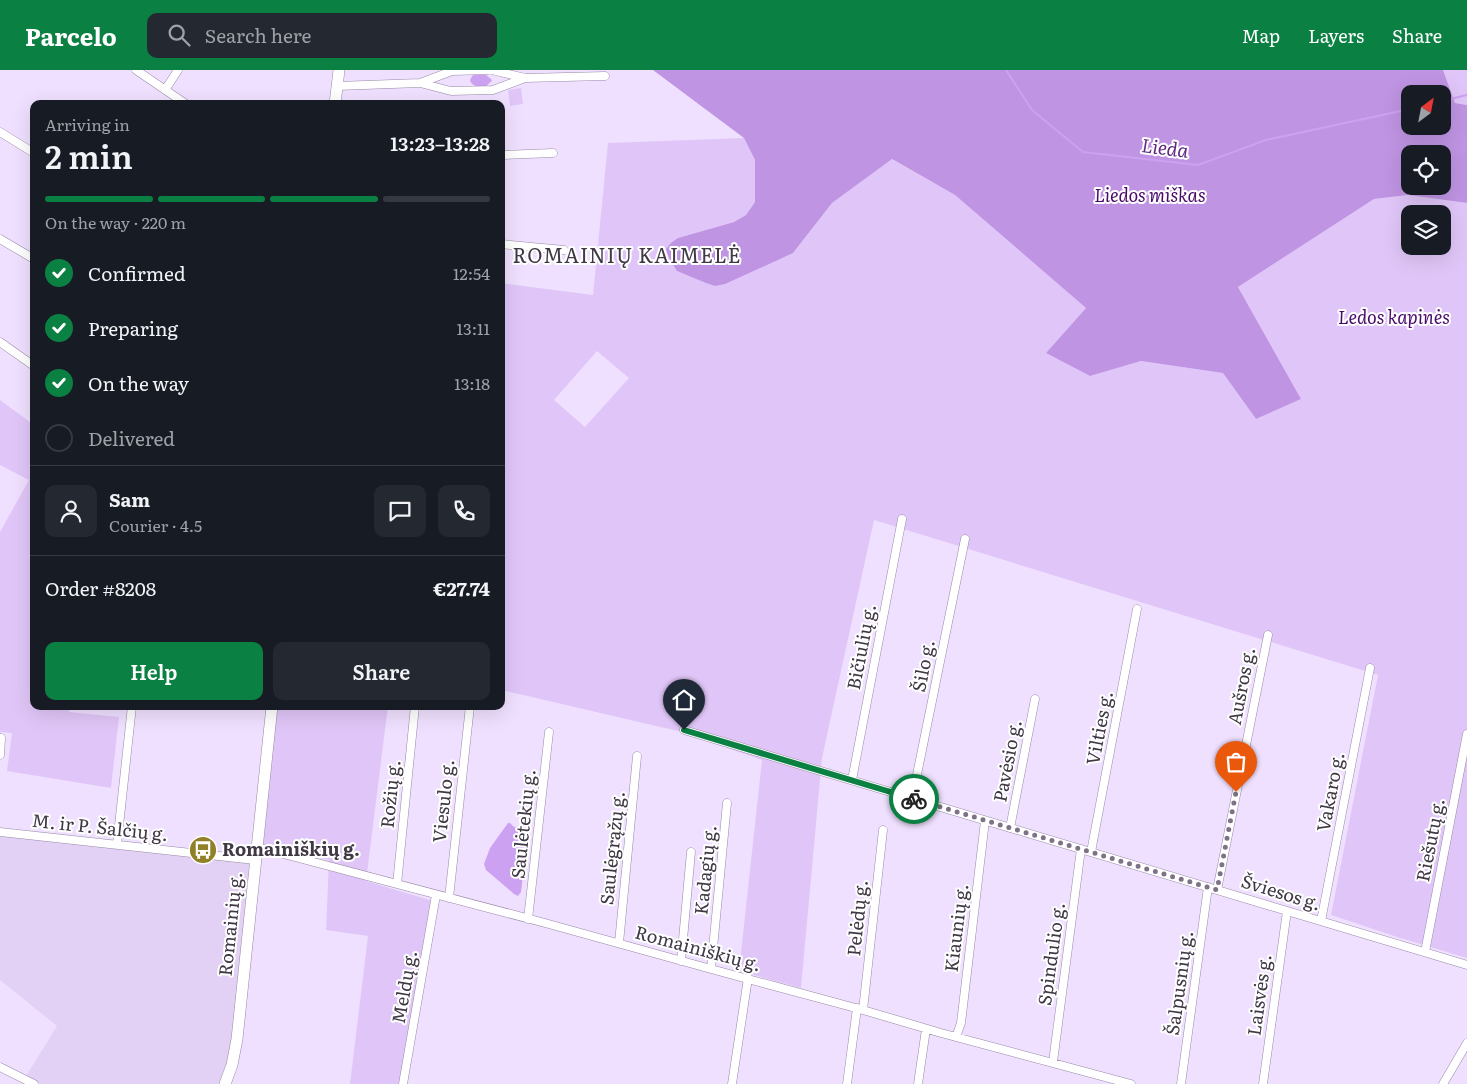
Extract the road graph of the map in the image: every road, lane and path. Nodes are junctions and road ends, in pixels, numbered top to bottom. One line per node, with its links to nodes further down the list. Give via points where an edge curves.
1 (136, 70): 10 (street)
2 (178, 70): 10 (street)
3 (338, 70): 9 (main road)
4 (488, 70): 8 (street, via 452,71)
5 (492, 70): 7 (street)
6 (605, 76): 7 (street)
7 (525, 78): 8 (street, via 493,90 451,91)
8 (420, 83): 9 (street)
9 (337, 86): 12 (main road)
10 (165, 90): 11 (street)
11 (180, 100)
12 (335, 100)
13 (0, 132): 14 (street)
14 (30, 151)
15 (553, 153): 16 (street)
16 (505, 155)
17 (0, 239): 20 (street)
18 (505, 244): 19 (street)
19 (564, 250)
20 (30, 257)
21 (0, 342): 22 (street)
22 (30, 363)
23 (902, 520): 39 (street, Bičiulių g.)
24 (965, 539): 40 (street, Šilo g.)
25 (1137, 610): 50 (street, Vilties g.)
26 (1268, 635): 54 (street, Aušros g.)
27 (1370, 668): 59 (street, Vakaro g.)
28 (1035, 699): 43 (street, Pavėsio g.)
29 (132, 710): 46 (street)
30 (272, 710): 47 (main road, Romainių g.)
31 (415, 710): 52 (street, Rožių g.)
32 (470, 710): 56 (street, Viesulo g.)
33 (684, 730): 39 (street, Šviesos g.)
34 (549, 732): 58 (street, Saulėtekių g.)
35 (1467, 734): 61 (street, Riešutų g.)
36 (1, 738): 37 (street)
37 (0, 755)
38 (637, 756): 60 (street, Saulėgrąžų g.)
39 (852, 780): 40 (street, Šviesos g.)
40 (912, 799): 42 (street, Šviesos g.)
41 (727, 804): 64 (street, Kadagių g.)
42 (984, 821): 43 (street, Šviesos g.); 68 (street, Kiaunių g., via 961,1023)
43 (1010, 828): 48 (street, Šviesos g.)
44 (883, 830): 66 (street, Pelėdų g.)
45 (0, 832): 46 (street, M. ir P. Šalčių g.)
46 (117, 844): 51 (street, M. ir P. Šalčių g.)
47 (257, 847): 51 (main road, Romainių g.); 52 (street, Romainiškių g.)
48 (1081, 849): 50 (street, Šviesos g.); 70 (street, Spindulio g.)
49 (691, 852): 62 (street)
50 (1091, 852): 53 (street, Šviesos g.)
51 (255, 860): 73 (main road, Romainių g., via 237,1039 232,1066)
52 (397, 884): 55 (street, Romainiškių g.)
53 (1208, 887): 54 (street, Šviesos g.); 79 (street, Šalpusnių g.)
54 (1217, 890): 57 (street, Šviesos g.)
55 (436, 895): 56 (street, Romainiškių g.); 74 (street, Meldų g.)
56 (449, 898): 58 (street, Romainiškių g.)
57 (1287, 911): 59 (street, Šviesos g.); 80 (street, Laisvės g.)
58 (528, 919): 60 (street, Romainiškių g.)
59 (1322, 921): 61 (street, Šviesos g.)
60 (619, 943): 62 (street, Romainiškių g.)
61 (1425, 952): 63 (street, Šviesos g.)
62 (681, 961): 64 (street, Romainiškių g.)
63 (1467, 965)
64 (711, 969): 65 (street, Romainiškių g.)
65 (748, 978): 66 (street, Romainiškių g.); 75 (street)
66 (860, 1009): 67 (street, Romainiškių g.); 76 (street, Pelėdų g.)
67 (926, 1029): 68 (street, Romainiškių g.); 77 (street)
68 (956, 1037): 70 (street, Romainiškių g.)
69 (1466, 1046): 81 (street)
70 (1053, 1062): 78 (street, Romainiškių g.)
71 (0, 1067): 72 (street)
72 (34, 1084)
73 (224, 1084)
74 (403, 1084)
75 (732, 1084)
76 (847, 1084)
77 (918, 1084)
78 (1131, 1084)
79 (1180, 1084)
80 (1263, 1084)
81 (1443, 1084)

